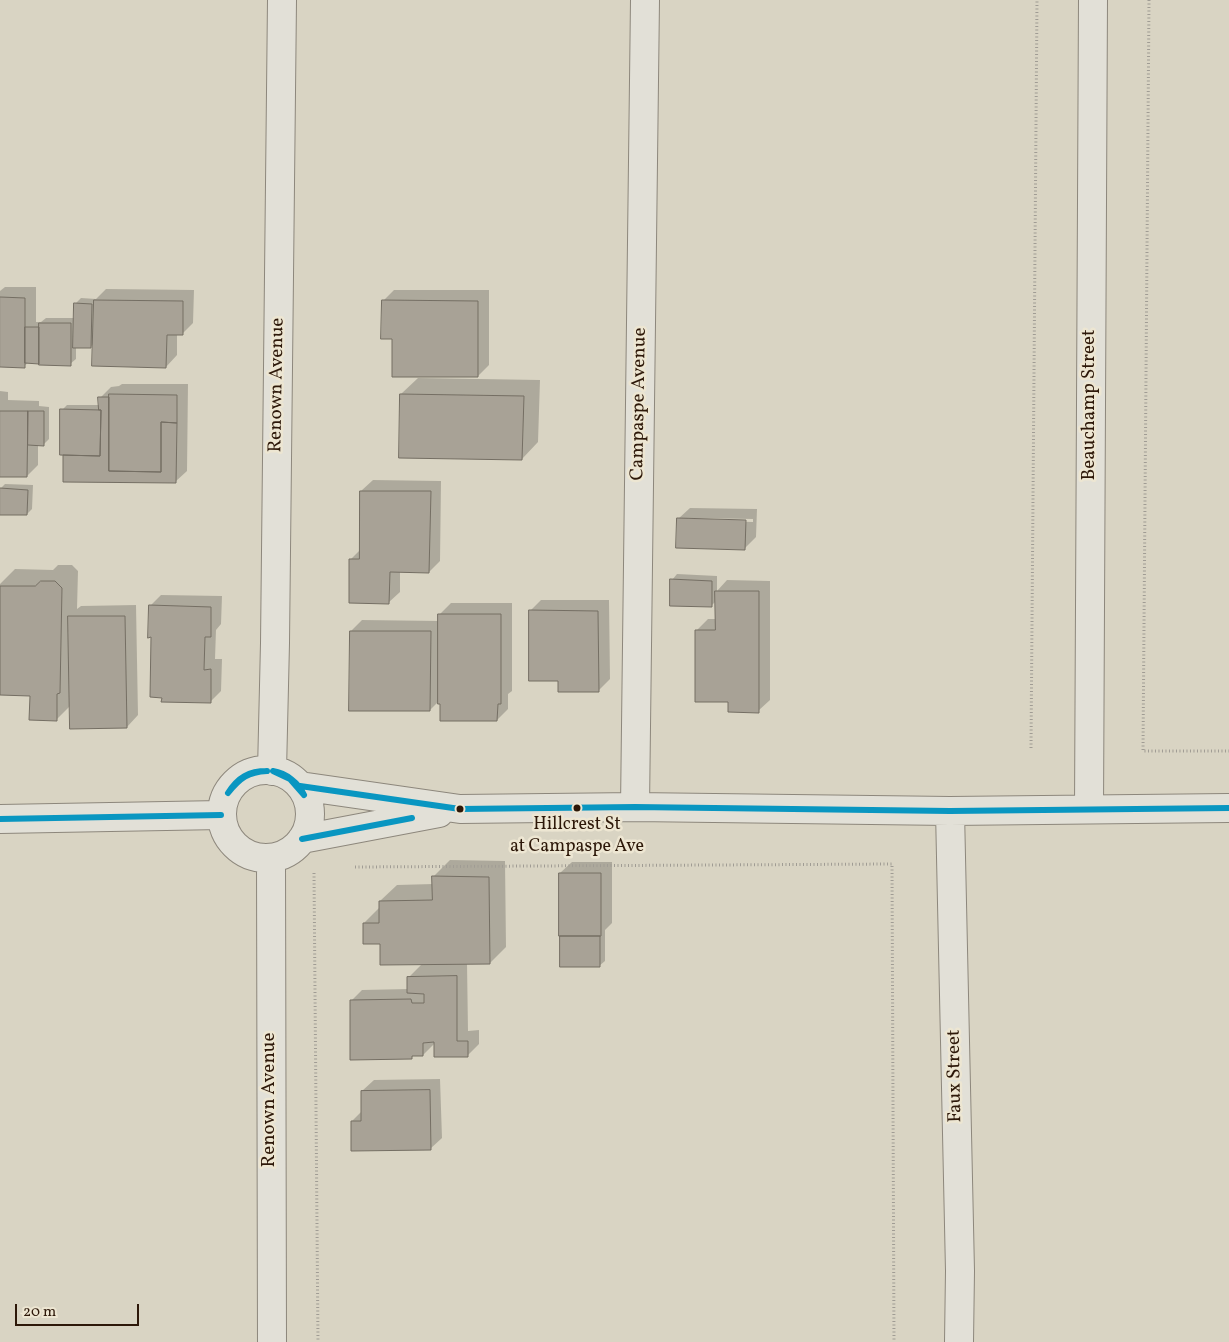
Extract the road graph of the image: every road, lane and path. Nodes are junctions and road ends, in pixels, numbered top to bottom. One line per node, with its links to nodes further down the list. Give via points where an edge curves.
1 (282, 0): 8 (street, Renown Avenue)
2 (645, 0): 10 (street, Campaspe Avenue)
3 (1036, 0): 6 (path)
4 (1093, 0): 13 (street, Beauchamp Street)
5 (1149, 0): 7 (path, via 1143,751)
6 (1031, 748)
7 (1229, 751)
8 (272, 770): 9 (street); 15 (street, via 256,771 231,786 223,800)
9 (300, 786): 12 (street); 17 (street, via 310,812)
10 (635, 807): 12 (street); 14 (street)
11 (1229, 808): 13 (street)
12 (460, 809): 17 (street)
13 (1089, 809): 14 (street)
14 (950, 811): 24 (street, Faux Street)
15 (221, 815): 16 (street); 18 (street, via 231,843 256,858)
16 (0, 819)
17 (302, 839): 18 (street, via 294,849)
18 (271, 858): 21 (street, Renown Avenue)
19 (354, 867): 23 (path, via 892,864)
20 (314, 868): 22 (path)
21 (272, 1342)
22 (318, 1342)
23 (894, 1342)
24 (959, 1342)

